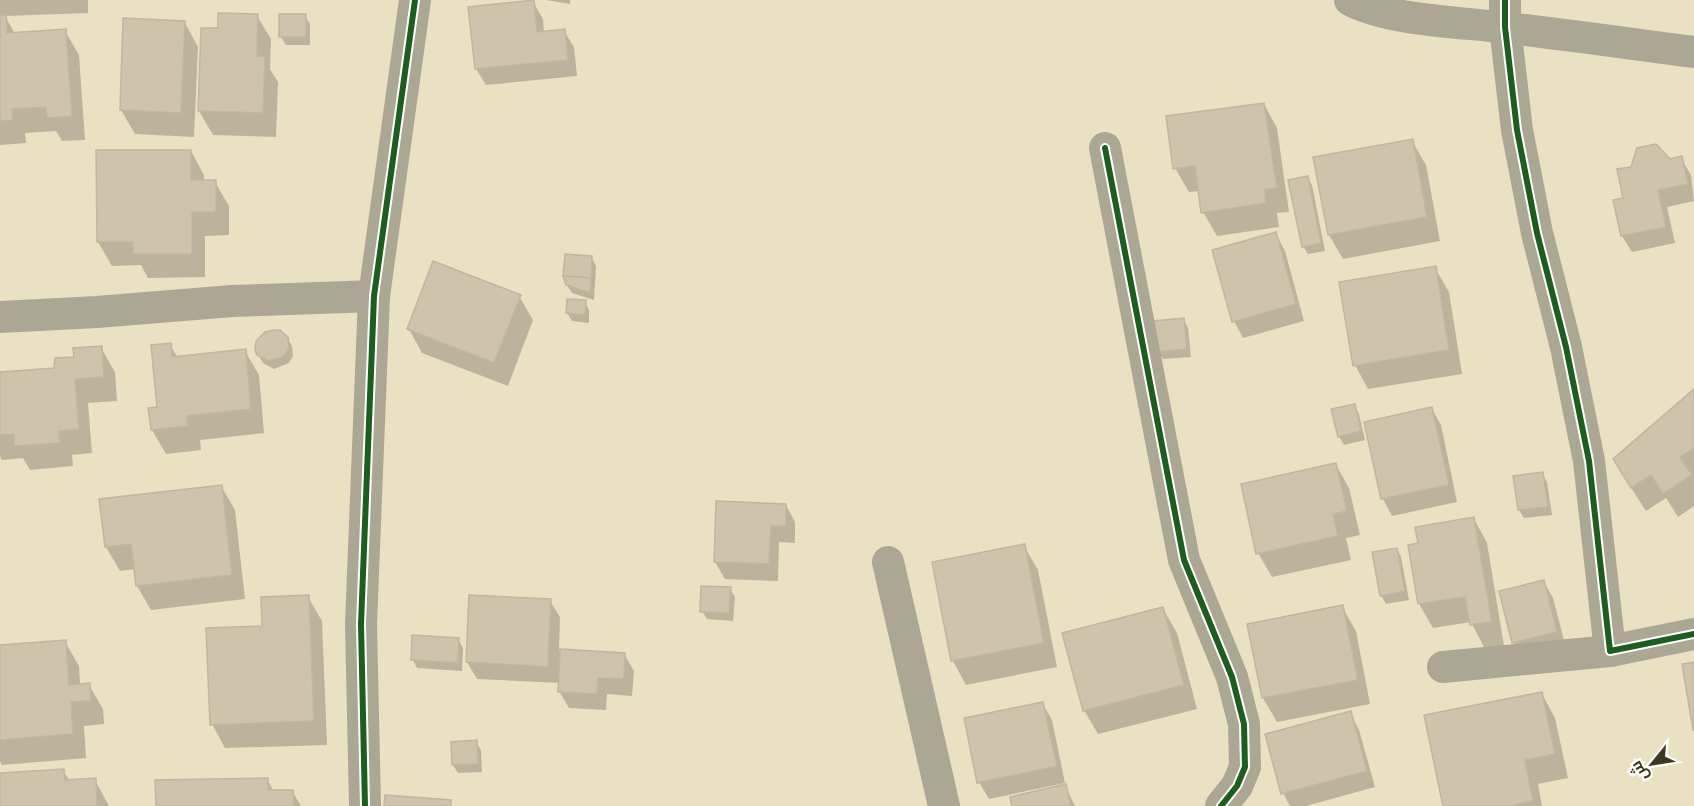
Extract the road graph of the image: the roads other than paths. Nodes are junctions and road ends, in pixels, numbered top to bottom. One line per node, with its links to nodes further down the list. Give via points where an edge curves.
1 (415, 0): 6 (street)
2 (1350, 0): 3 (street, via 1369,8 1453,23)
3 (1505, 14): 4 (street); 10 (street, via 1517,130 1534,221 1566,347 1589,462)
4 (1694, 52)
5 (1105, 148): 14 (street, via 1184,560 1232,677 1244,724 1245,767 1238,786)
6 (374, 296): 7 (street); 12 (street, via 361,624)
7 (0, 317)
8 (888, 562): 13 (street)
9 (1694, 634): 10 (street)
10 (1610, 651): 11 (street)
11 (1443, 667)
12 (365, 806)
13 (944, 806)
14 (1221, 806)

